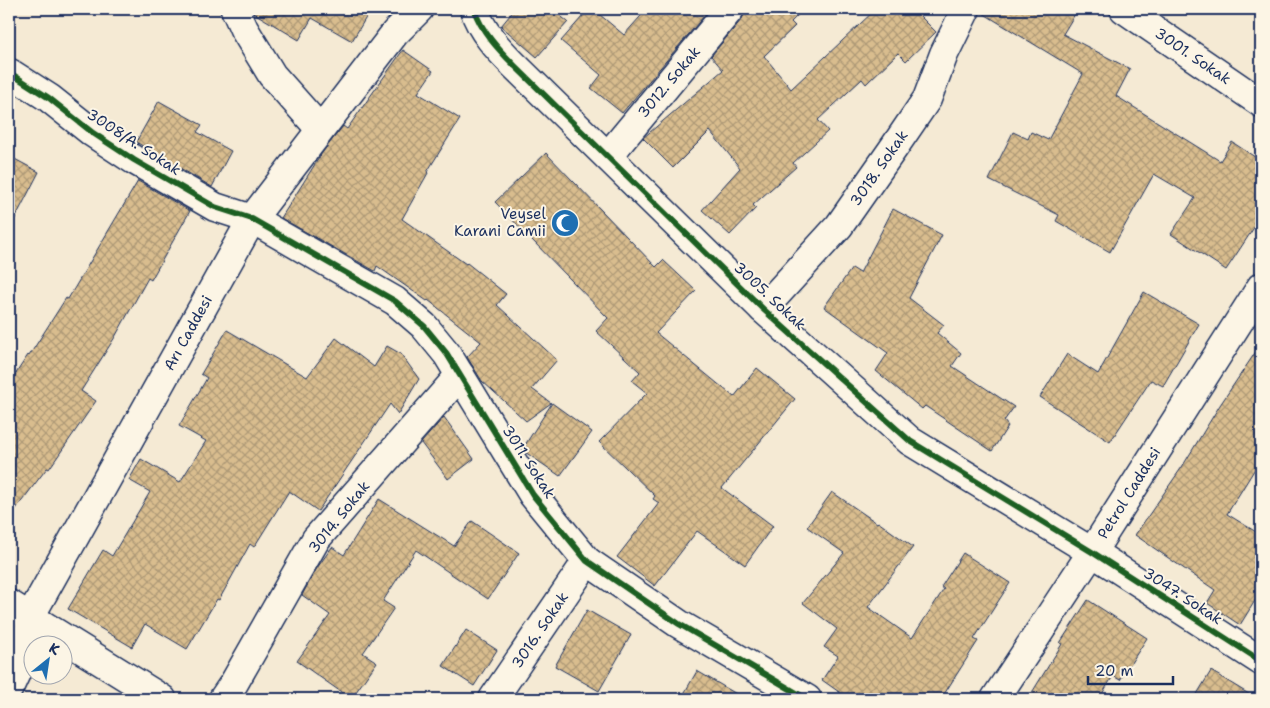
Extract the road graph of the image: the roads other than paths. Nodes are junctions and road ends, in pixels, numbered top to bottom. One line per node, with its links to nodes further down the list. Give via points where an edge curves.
1 (235, 9): 9 (street, via 272,75)
2 (419, 9): 9 (street, Arı Caddesi, via 394,33)
3 (474, 9): 10 (street, 3005. Sokak, via 478,21 514,66)
4 (730, 9): 10 (street, 3012. Sokak)
5 (966, 9): 13 (street, 3018. Sokak, via 927,99 839,226)
6 (1124, 9): 8 (street, 3001. Sokak)
7 (9, 69): 11 (street, 3008/A. Sokak, via 134,160 215,207)
8 (1261, 103)
9 (320, 129): 11 (street, Arı Caddesi)
10 (608, 156): 13 (street, 3005. Sokak)
11 (252, 219): 14 (street, 3011. Sokak, via 395,301 424,326); 17 (street, Arı Caddesi)
12 (1261, 286): 15 (street, Petrol Caddesi)
13 (763, 309): 15 (street, 3005. Sokak, via 910,441)
14 (460, 375): 16 (street, 3011. Sokak, via 533,495); 21 (street, 3014. Sokak, via 316,539)
15 (1092, 552): 18 (street, 3047. Sokak); 24 (street, Petrol Caddesi)
16 (587, 561): 22 (street, 3016. Sokak); 23 (street, 3011. Sokak, via 679,624)
17 (20, 611): 19 (street, Arı Caddesi, via 27,649); 20 (street)
18 (1261, 661)
19 (9, 688)
20 (162, 699)
21 (223, 699)
22 (493, 699)
23 (807, 699)
24 (995, 699)

